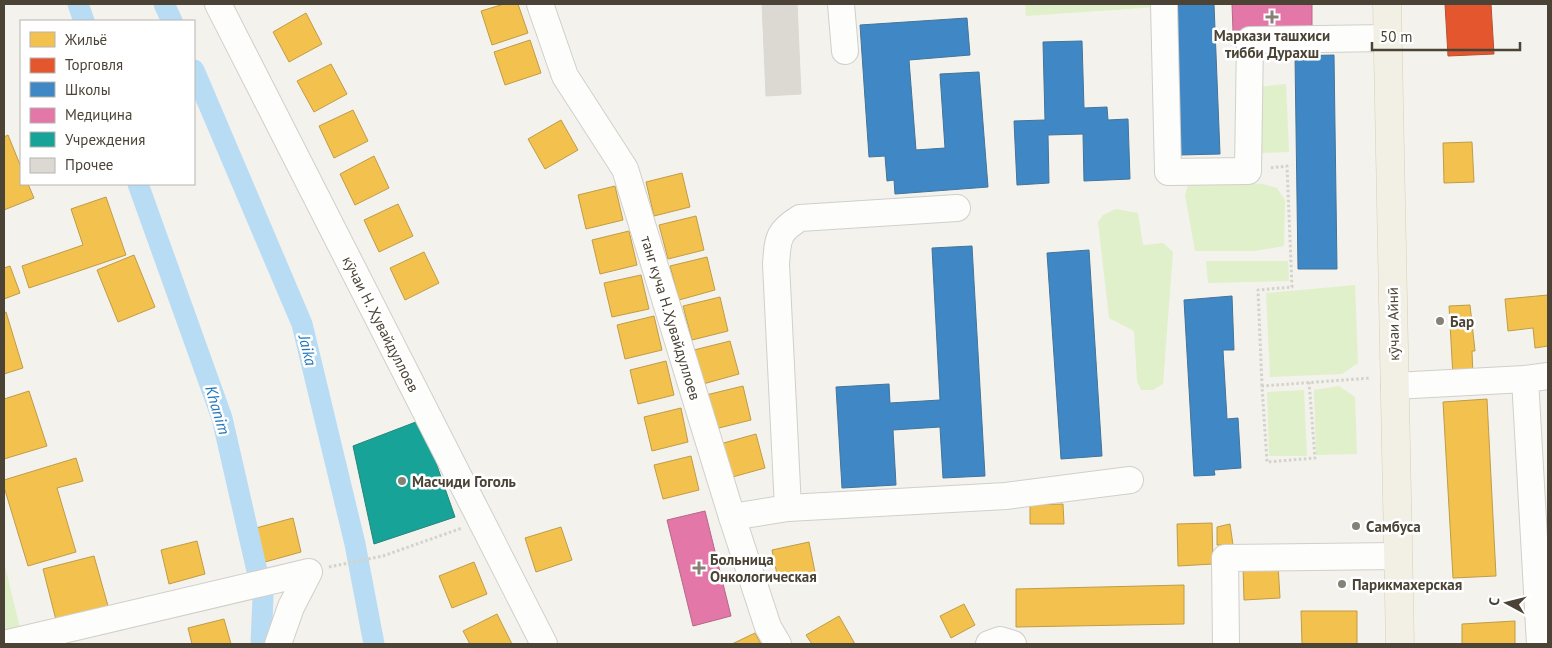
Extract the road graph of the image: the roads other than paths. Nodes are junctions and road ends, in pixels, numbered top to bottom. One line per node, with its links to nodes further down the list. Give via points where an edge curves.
1 (218, 4): 17 (street, кӯчаи Н. Ҳувайдуллоев)
2 (540, 4): 13 (street, танг куча Н.Ҳувайдуллоев, via 565,76 625,169)
3 (841, 4): 7 (street)
4 (1164, 4): 6 (street, via 1168,172 1248,171 1250,40)
5 (1387, 4): 6 (main road, кӯчаи Айнӣ)
6 (1387, 38): 10 (main road, кӯчаи Айнӣ)
7 (845, 50)
8 (957, 208): 12 (street, via 800,218 778,236 776,264)
9 (1537, 377): 10 (street); 21 (street)
10 (1384, 382): 14 (main road, кӯчаи Айнӣ)
11 (1130, 480): 12 (street, via 1006,496)
12 (788, 508): 13 (street)
13 (732, 518): 18 (street, танг куча Н.Ҳувайдуллоев, via 768,627)
14 (1397, 556): 19 (street, via 1225,558); 20 (main road, кӯчаи Айнӣ)
15 (4, 644): 16 (street, via 297,575 291,607)
16 (278, 644)
17 (544, 644)
18 (778, 644)
19 (1226, 644)
20 (1400, 644)
21 (1540, 644)

